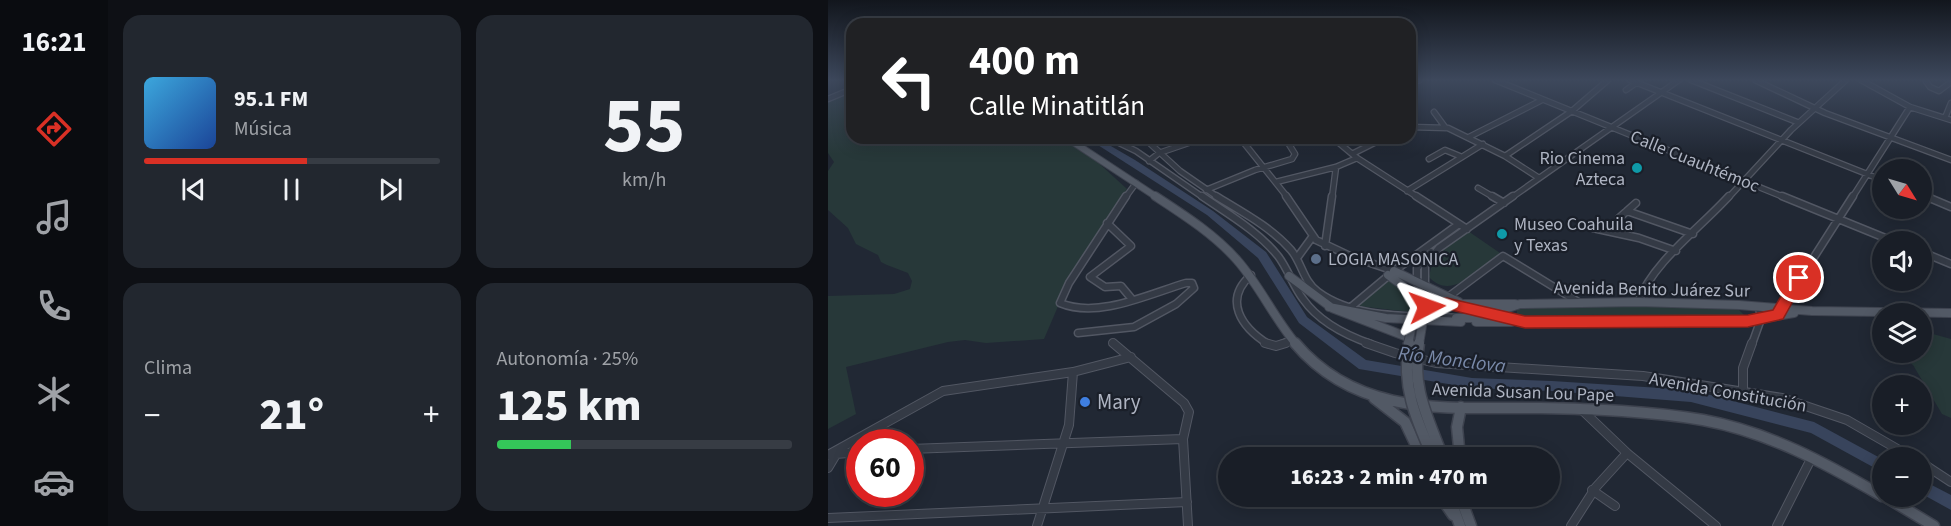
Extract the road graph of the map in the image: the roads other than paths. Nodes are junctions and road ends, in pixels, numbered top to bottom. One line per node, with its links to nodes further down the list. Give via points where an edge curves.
1 (1534, 105): 22 (street)
2 (1554, 105): 13 (street, Calle Cuauhtémoc)
3 (1579, 105): 13 (street)
4 (1643, 105): 18 (street)
5 (1689, 105): 23 (street)
6 (1753, 105): 17 (street)
7 (1805, 105): 12 (street)
8 (1816, 105): 12 (street)
9 (1906, 105): 11 (street)
10 (1950, 105): 15 (street)
11 (1910, 107): 15 (street); 21 (street)
12 (1812, 108): 17 (street); 21 (street)
13 (1572, 111): 18 (street, Calle Cuauhtémoc); 35 (street)
14 (1434, 112): 20 (street)
15 (1945, 118): 16 (street)
16 (1951, 120)
17 (1797, 122): 23 (street)
18 (1611, 126): 44 (street); 45 (street, Calle Cuauhtémoc)
19 (1416, 127): 20 (street)
20 (1445, 127): 22 (street)
21 (1891, 138): 38 (street); 42 (street)
22 (1472, 139): 32 (street)
23 (1779, 140): 42 (street); 45 (street)
24 (1076, 144): 47 (main road, Avenida Susan Lou Pape)
25 (1122, 144): 39 (street, Avenida Constitución)
26 (1151, 144): 33 (street)
27 (1186, 144): 33 (street)
28 (1245, 144): 41 (street)
29 (1289, 144): 41 (street, via 1294,157)
30 (1340, 144): 34 (street)
31 (1373, 144): 34 (street)
32 (1483, 144): 35 (street); 36 (street)
33 (1161, 153): 39 (street); 49 (street)
34 (1355, 156): 40 (street); 50 (street)
35 (1505, 156): 44 (street)
36 (1462, 158): 37 (street, via 1444,150); 50 (street)
37 (1429, 159)
38 (1951, 160)
39 (1149, 161): 76 (street, Avenida Constitución, via 1252,231 1272,250)
40 (1336, 166): 46 (street); 65 (street)
41 (1264, 167): 46 (street); 49 (street)
42 (1867, 174): 43 (street); 57 (street)
43 (1872, 176)
44 (1539, 178): 52 (street)
45 (1744, 180): 57 (street, Calle Cuauhtémoc); 63 (street)
46 (1276, 182): 64 (street)
47 (1136, 183): 58 (street); 75 (main road, Avenida Susan Lou Pape, via 1205,230)
48 (1478, 188): 52 (street)
49 (1206, 190): 70 (street, via 1254,219)
50 (1407, 191): 59 (street)
51 (1932, 199): 54 (street)
52 (1504, 203): 61 (street)
53 (1636, 203): 55 (street)
54 (1951, 207)
55 (1627, 211): 56 (street); 63 (street)
56 (1620, 218)
57 (1838, 219): 62 (street, Calle Cuauhtémoc); 90 (street)
58 (1107, 223): 73 (street); 77 (street, via 1131,246)
59 (1459, 224): 61 (street); 68 (street)
60 (1593, 228): 67 (street)
61 (1467, 229): 66 (street)
62 (1872, 233)
63 (1693, 234): 67 (street)
64 (1313, 236): 65 (street); 70 (street)
65 (1325, 246): 74 (street)
66 (1439, 248): 72 (street); 78 (street, via 1425,265)
67 (1676, 251): 81 (street, via 1642,291)
68 (1418, 253): 72 (street); 74 (street)
69 (1932, 256): 71 (street)
70 (1297, 258): 86 (street, via 1309,285 1331,300)
71 (1951, 264)
72 (1417, 268): 78 (street)
73 (1078, 269): 77 (street); 80 (street, via 1060,300 1062,306 1077,309)
74 (1391, 273): 78 (main road); 86 (street); 89 (main road)
75 (1251, 275): 99 (main road, Avenida Susan Lou Pape); 99 (street, via 1238,289 1234,301 1239,312 1268,344)
76 (1289, 276): 88 (main road); 103 (street, Avenida Constitución, via 1296,292 1326,322 1351,337 1395,353 1436,363 1643,376)
77 (1090, 277): 80 (street, via 1105,287 1121,286)
78 (1421, 284): 79 (main road); 89 (main road)
79 (1448, 297): 82 (street, via 1504,256); 83 (main road)
80 (1131, 298): 97 (street, via 1186,283 1194,286 1188,296 1134,327)
81 (1638, 302): 82 (main road, Avenida Benito Juárez Sur); 85 (main road, Avenida Benito Juárez Sur)
82 (1581, 303): 84 (main road, Avenida Benito Juárez Sur)
83 (1464, 305): 84 (main road); 89 (main road, Avenida Benito Juárez Sur, via 1434,303); 92 (main road, Avenida Benito Juárez Sur); 93 (main road, via 1464,315)
84 (1517, 305): 92 (main road, Avenida Benito Juárez Sur); 95 (main road, via 1512,314)
85 (1739, 305): 87 (main road, Avenida Benito Juárez Sur); 96 (main road, via 1752,313)
86 (1351, 307): 93 (street)
87 (1759, 307): 90 (main road, Avenida Benito Juárez Sur); 94 (street)
88 (1329, 308): 95 (main road, via 1386,318); 98 (main road)
89 (1419, 310): 98 (main road, bridge); 111 (main road, bridge, via 1416,383)
90 (1779, 312): 91 (main road, Avenida Benito Juárez Sur); 94 (main road, Avenida Benito Juárez Sur)
91 (1951, 313)
92 (1493, 314): 93 (main road, via 1475,319); 95 (main road, Avenida Benito Juárez Sur)
93 (1456, 318)
94 (1761, 319): 96 (main road, Avenida Benito Juárez Sur); 103 (street, via 1743,368)
95 (1521, 321): 96 (main road, Avenida Benito Juárez Sur)
96 (1748, 321)
97 (1078, 333)
98 (1410, 338): 110 (main road, bridge, via 1405,367 1408,394)
99 (1292, 340): 104 (main road, Avenida Susan Lou Pape, via 1323,371)
100 (1113, 343): 101 (street)
101 (1131, 357): 102 (street); 107 (street, via 1184,403 1190,416)
102 (1073, 372): 108 (street, via 1072,413); 115 (street, via 937,393)
103 (1743, 390): 113 (street, Avenida Constitución, via 1829,412)
104 (1370, 395): 105 (main road, Avenida Susan Lou Pape, via 1411,404); 109 (main road, via 1405,422)
105 (1461, 407): 106 (main road, Avenida Susan Lou Pape); 112 (main road)
106 (1581, 409): 116 (street); 117 (main road, Avenida Susan Lou Pape, via 1735,428)
107 (1183, 439): 108 (street); 123 (street)
108 (1065, 442): 114 (street); 127 (street)
109 (1417, 447)
110 (1429, 447)
111 (1439, 447)
112 (1458, 447)
113 (1894, 447)
114 (924, 448)
115 (834, 453): 118 (street)
116 (1627, 453): 121 (street); 134 (street)
117 (1812, 457): 122 (main road, Avenida Susan Lou Pape); 135 (street)
118 (828, 468)
119 (1932, 470): 120 (street)
120 (1951, 482)
121 (1592, 490): 124 (street); 133 (street)
122 (1872, 490)
123 (1186, 502): 127 (street); 131 (street)
124 (1615, 506)
125 (1450, 507): 129 (main road)
126 (1902, 507): 136 (main road, Avenida Susan Lou Pape)
127 (1043, 510): 128 (street); 130 (street)
128 (828, 518)
129 (1461, 520): 132 (main road)
130 (1037, 526)
131 (1188, 526)
132 (1471, 526)
133 (1571, 526)
134 (1716, 526)
135 (1778, 526)
136 (1934, 526)

